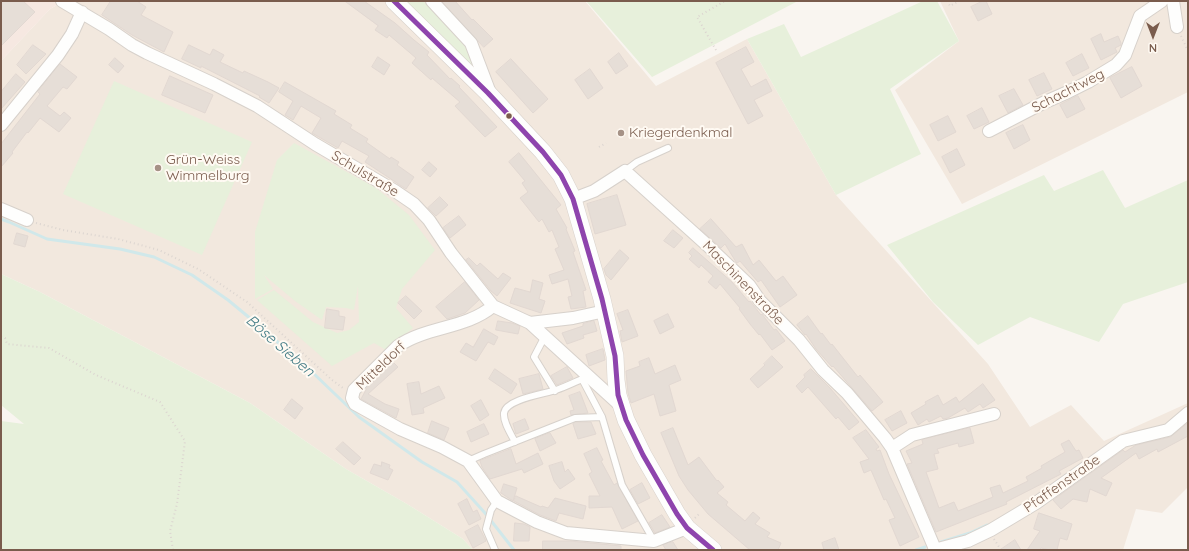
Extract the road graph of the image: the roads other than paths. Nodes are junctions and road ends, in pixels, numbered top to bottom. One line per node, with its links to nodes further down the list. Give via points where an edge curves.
1 (62, 1): 6 (street, Schulstraße)
2 (394, 1): 8 (main road)
3 (432, 1): 8 (street, via 471,43)
4 (1162, 1): 10 (street, Schachtweg, via 1140,16 1125,55 1116,65)
5 (1173, 1): 7 (street)
6 (82, 12): 9 (street, via 58,55); 16 (street, Schulstraße, via 146,53 257,106 414,204 429,220)
7 (1177, 26)
8 (491, 96): 13 (main road, via 561,175)
9 (1, 125)
10 (989, 132)
11 (668, 148): 12 (lane, via 637,162)
12 (625, 171): 13 (street, via 594,191); 26 (street, Maschinenstraße, via 749,285 760,301 847,393)
13 (573, 199): 17 (main road)
14 (1, 209): 15 (street)
15 (27, 220)
16 (492, 306): 18 (street, Schulstraße); 27 (street, Mitteldorf, via 475,317 406,340 361,382 354,390 352,398 355,404 400,429)
17 (605, 312): 18 (street); 21 (main road, via 615,356)
18 (530, 323): 19 (street, Schulstraße)
19 (545, 336): 20 (lane, via 534,357); 21 (street, Schulstraße)
20 (555, 391): 24 (lane, via 582,379); 25 (lane, via 528,397 505,409 504,415)
21 (621, 406): 29 (main road, via 627,423 660,486)
22 (1188, 413): 31 (street, Pfaffenstraße, via 1168,430 1124,441 1036,503)
23 (994, 414): 26 (street, via 912,435)
24 (602, 417): 25 (lane, via 575,418); 30 (lane, via 622,485)
25 (515, 442): 27 (lane)
26 (892, 448): 34 (street, Maschinenstraße)
27 (468, 461): 28 (street, Mitteldorf)
28 (494, 505): 30 (street, Mitteldorf, via 566,533); 32 (lane, via 486,529)
29 (687, 528): 30 (street, Mitteldorf); 33 (main road)
30 (654, 541)
31 (966, 545): 34 (street, Pfaffenstraße)
32 (495, 550)
33 (713, 550)
34 (934, 550)

